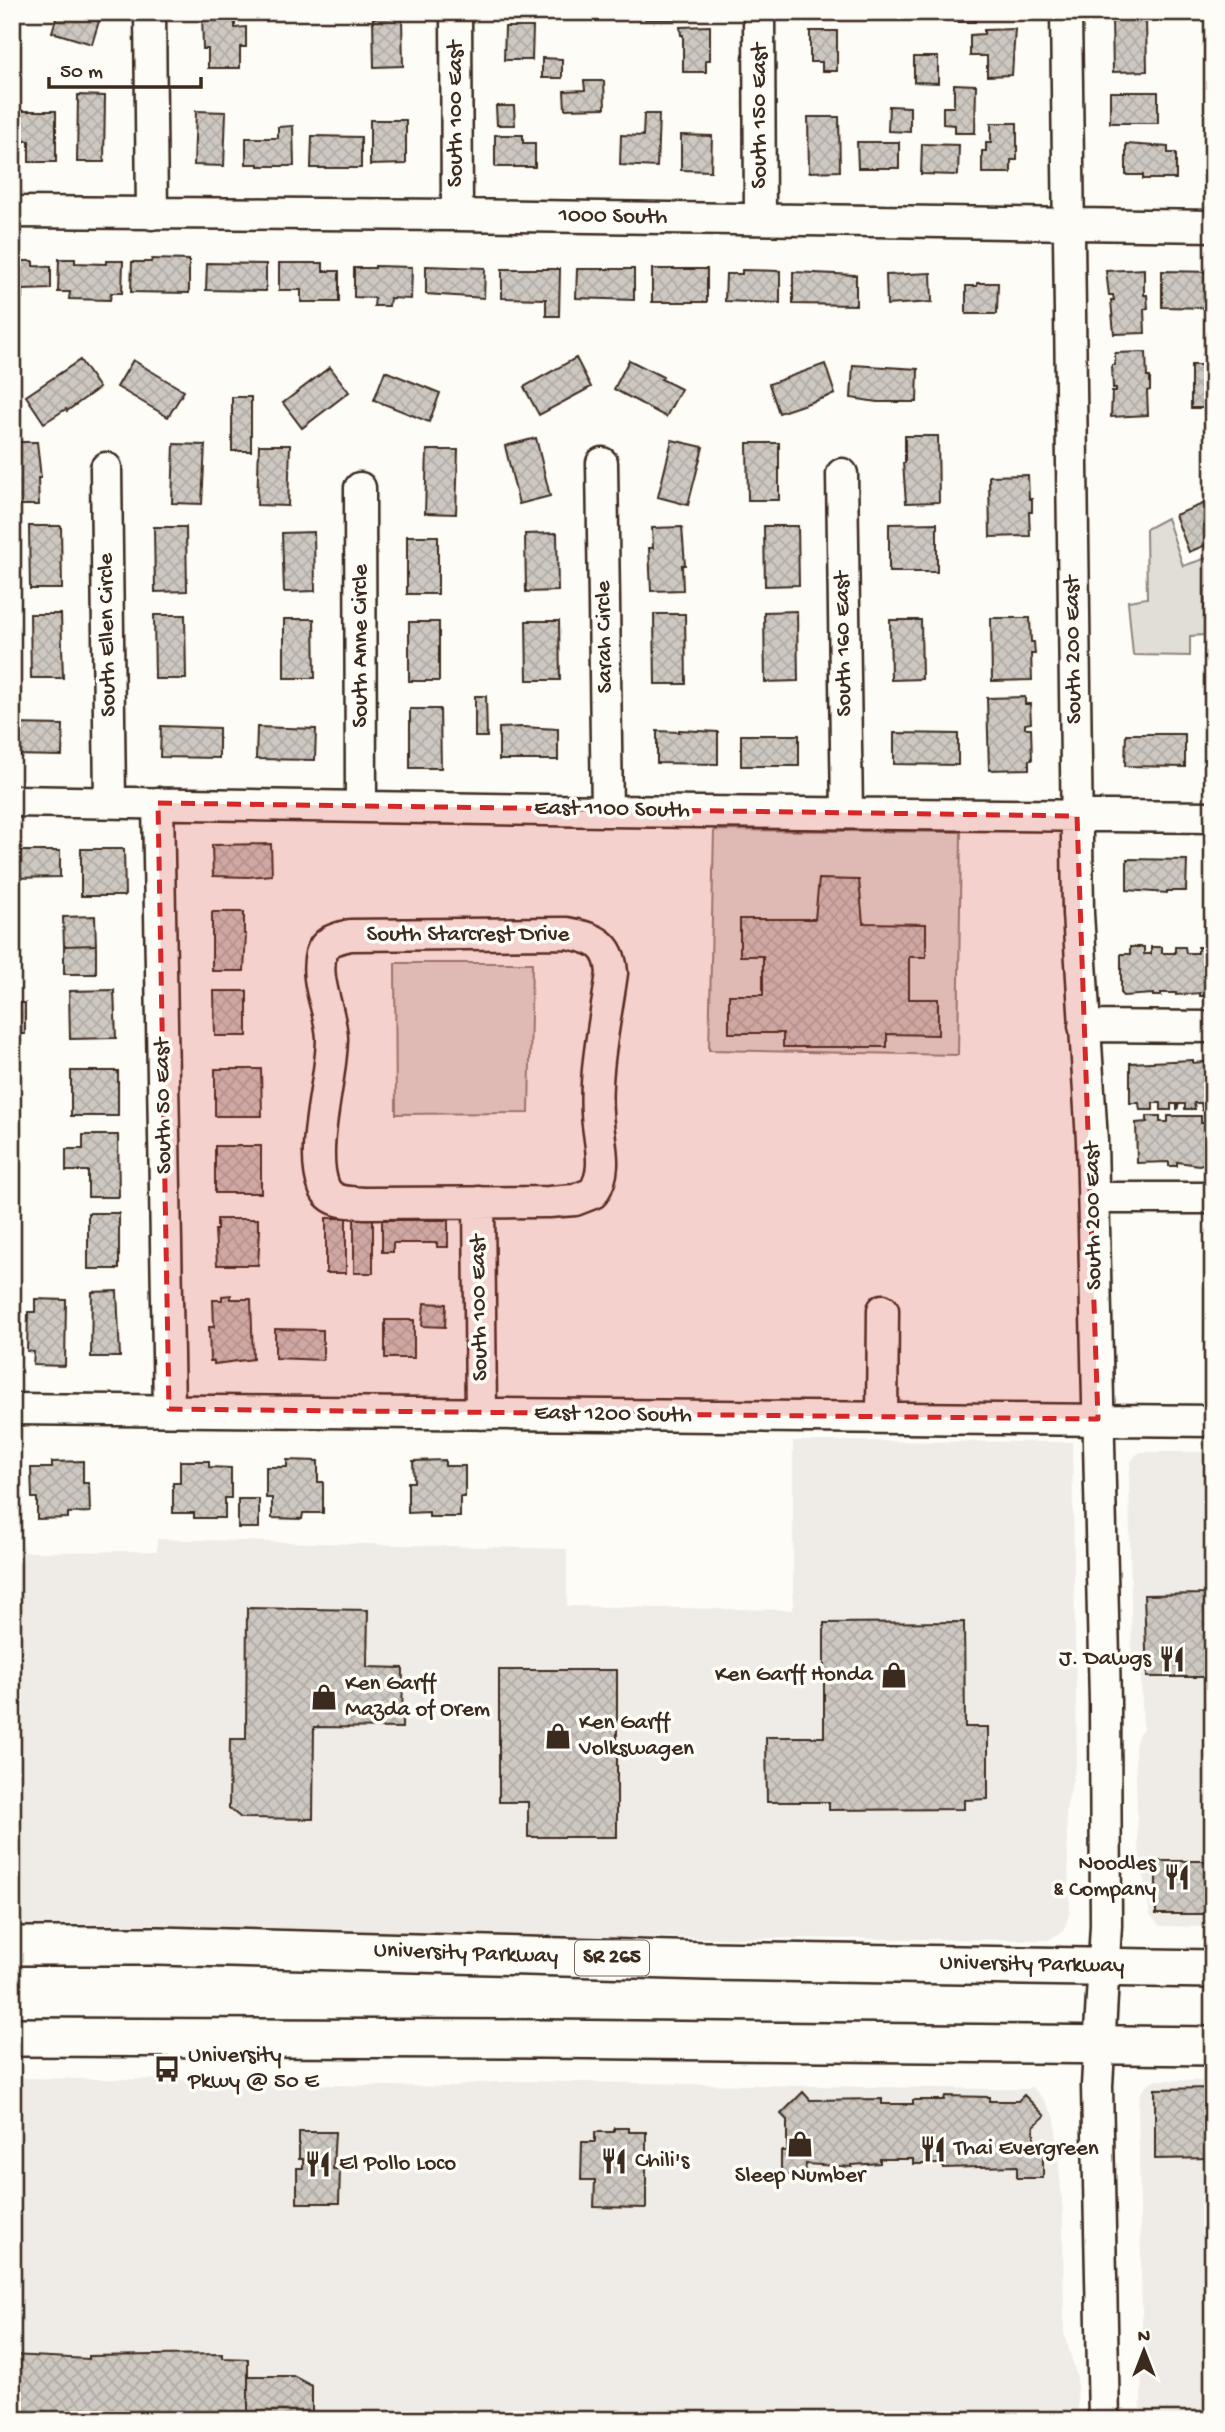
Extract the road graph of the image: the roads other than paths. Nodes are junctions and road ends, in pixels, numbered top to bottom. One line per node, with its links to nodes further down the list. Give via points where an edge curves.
1 (150, 12): 6 (street)
2 (456, 12): 7 (street, South 100 East)
3 (759, 12): 8 (street, South 150 East)
4 (1066, 12): 9 (street, South 200 East)
5 (12, 212): 6 (street, 1000 South)
6 (152, 214): 7 (street, 1000 South)
7 (457, 215): 8 (street, 1000 South)
8 (760, 219): 9 (street, 1000 South)
9 (1067, 224): 10 (street, 1000 South); 21 (street, South 200 East)
10 (1213, 226)
11 (602, 463): 19 (street, Sarah Circle)
12 (106, 468): 16 (street, South Ellen Circle)
13 (842, 474): 20 (street, South 160 East)
14 (360, 488): 18 (street, South Anne Circle)
15 (12, 801): 16 (street, East 1100 South)
16 (110, 801): 17 (street, East 1100 South)
17 (158, 803): 18 (street, East 1100 South); 30 (street, South 50 East)
18 (361, 805): 19 (street, East 1100 South)
19 (607, 811): 20 (street, East 1100 South)
20 (847, 813): 21 (street, East 1100 South)
21 (1077, 816): 22 (street, East 1100 South); 23 (street, South 200 East)
22 (1213, 817)
23 (1084, 1026): 24 (street); 25 (street, South 200 East)
24 (1213, 1027)
25 (1094, 1198): 26 (street); 33 (street, South 200 East)
26 (1213, 1198)
27 (479, 1202): 27 (street, South Starcrest Drive, via 575,1200 593,1193 599,1184 602,1157 597,1091 612,973 608,952 589,937 567,933 350,935 334,939 321,951 320,960 332,1035 322,1114 320,1160 325,1189 341,1201); 31 (street, South 100 East)
28 (883, 1310): 32 (street)
29 (12, 1409): 30 (street, East 1200 South)
30 (169, 1409): 31 (street, East 1200 South)
31 (481, 1414): 32 (street, East 1200 South)
32 (882, 1417): 33 (street, East 1200 South)
33 (1098, 1419): 34 (street, East 1200 South); 36 (street, South 200 East, via 1105,1702)
34 (1213, 1421)
35 (12, 1946): 36 (main road, University Parkway / SR 265)
36 (1104, 1967): 37 (main road, University Parkway / SR 265); 39 (street, South 200 East)
37 (1213, 1969)
38 (12, 2037): 39 (main road)
39 (1100, 2044): 40 (main road); 41 (street, South 200 East, via 1097,2094)
40 (1213, 2046)
41 (1104, 2420)

